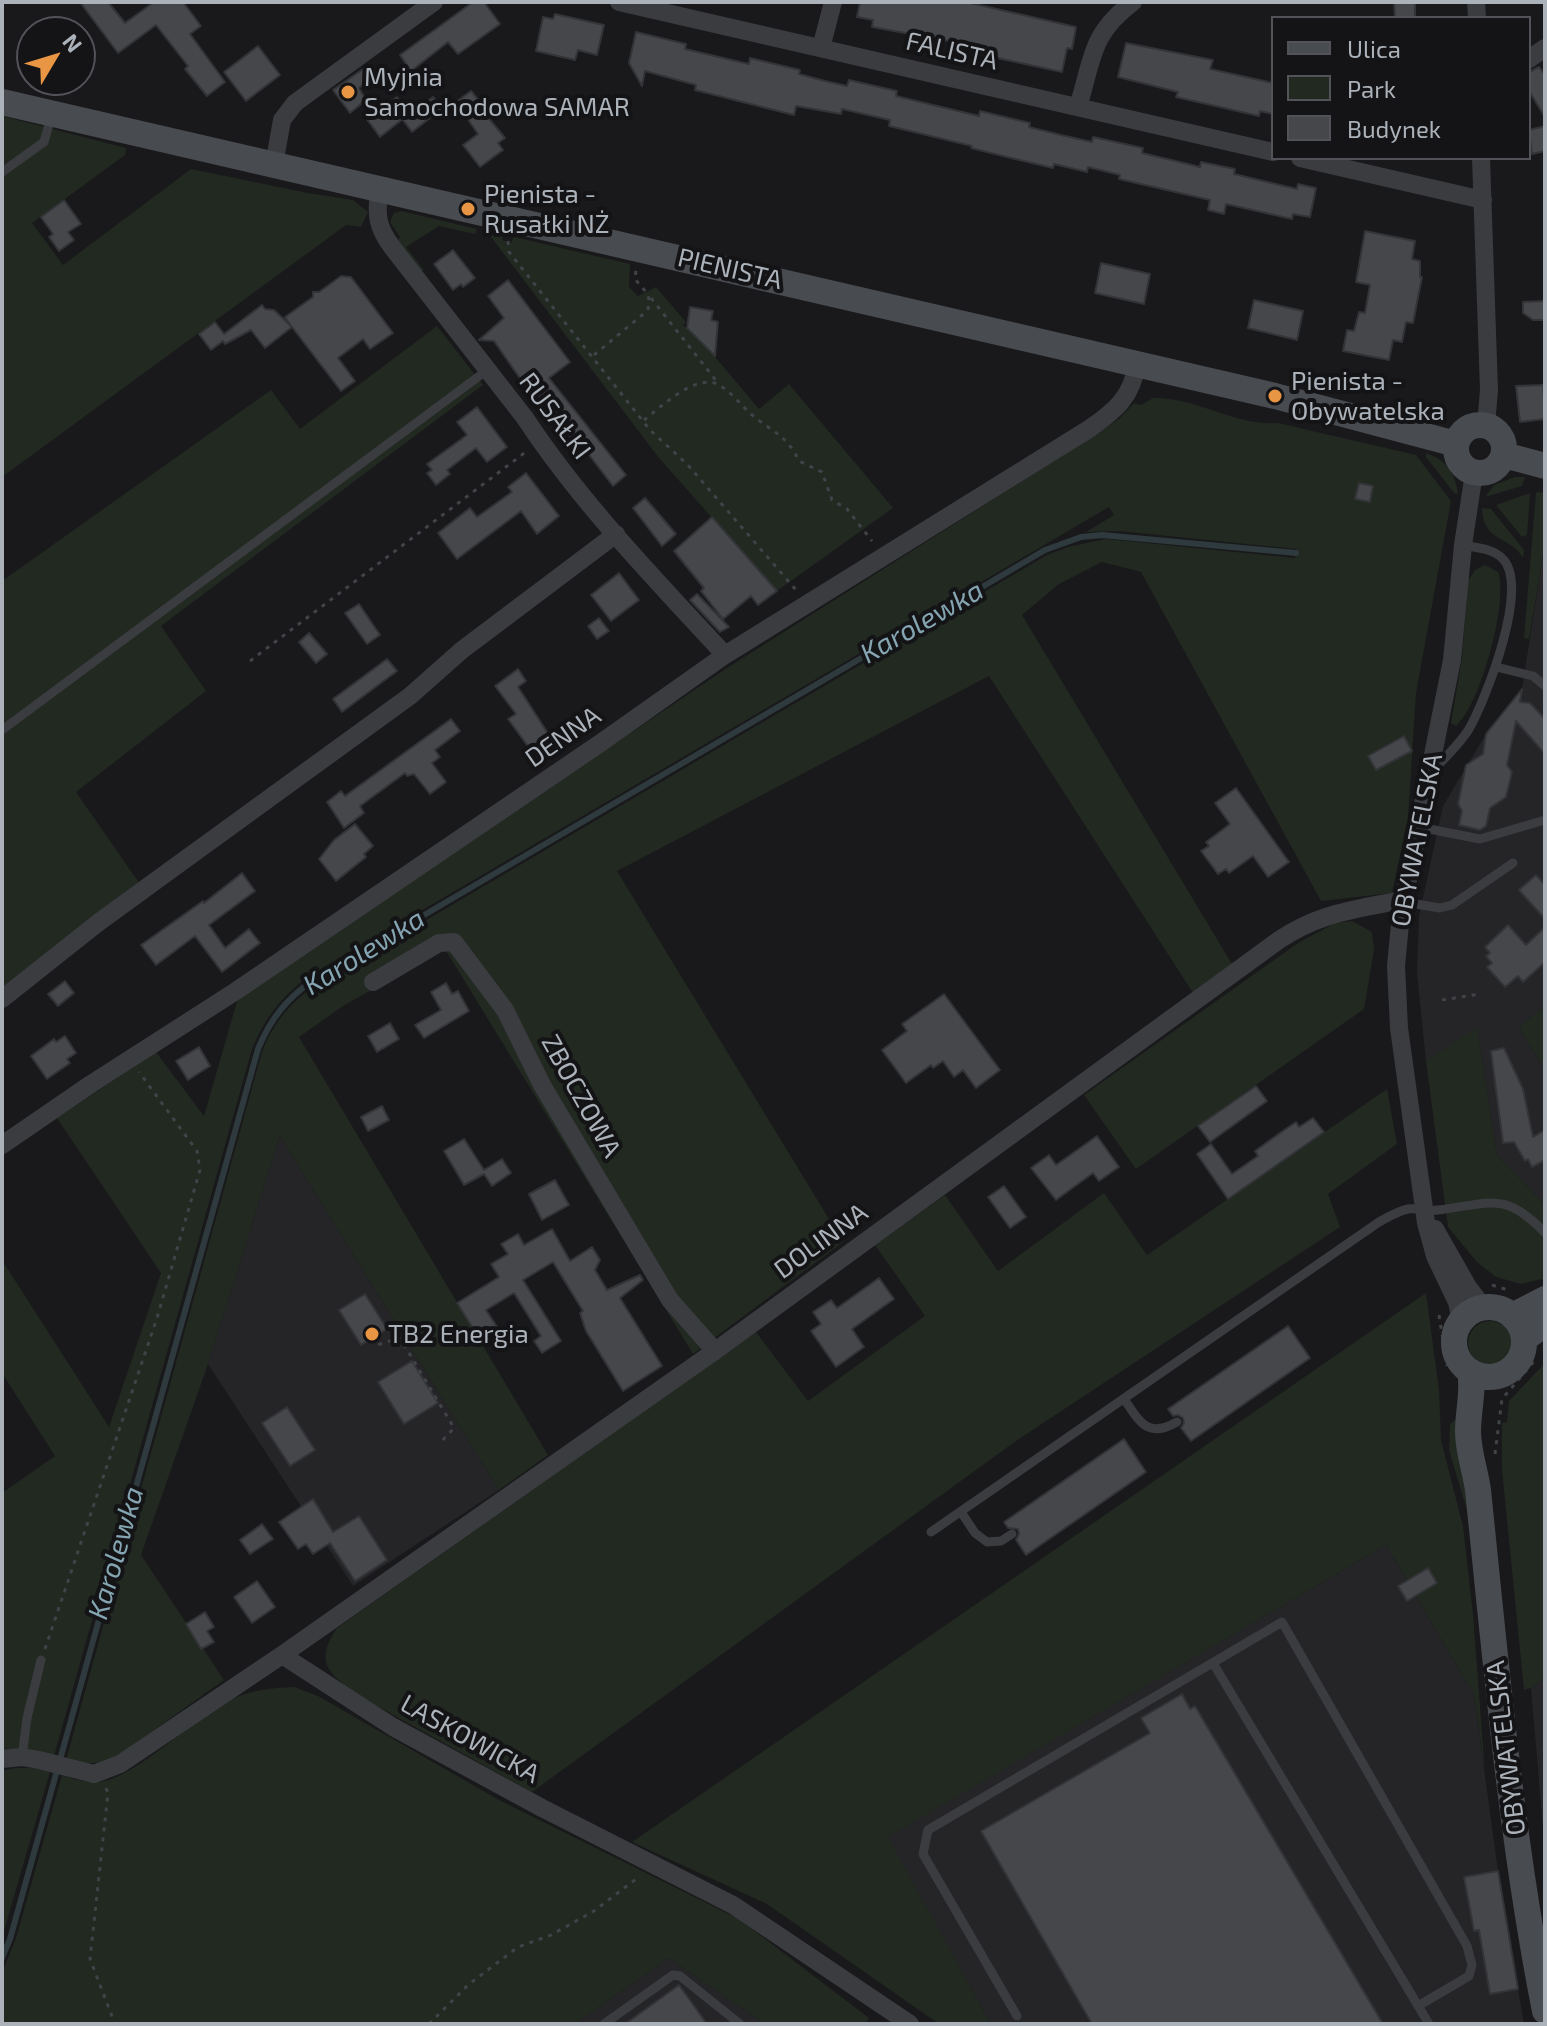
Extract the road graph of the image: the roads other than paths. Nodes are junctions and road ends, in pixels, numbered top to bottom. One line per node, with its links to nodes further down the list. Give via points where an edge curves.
1 (434, 2): 12 (street, via 295,103 282,120)
2 (619, 2): 5 (street, FALISTA)
3 (833, 2): 5 (street)
4 (1133, 2): 7 (street, via 1108,23 1099,39)
5 (821, 48): 7 (street, FALISTA)
6 (2, 102): 8 (street, PIENISTA)
7 (1078, 107): 9 (street, FALISTA)
8 (52, 114): 12 (street, PIENISTA); 13 (lane, via 44,142)
9 (1271, 152)
10 (1309, 160): 15 (street)
11 (1481, 160): 15 (street)
12 (274, 165): 14 (street, PIENISTA)
13 (2, 172)
14 (379, 190): 16 (street, PIENISTA); 17 (street, RUSAŁKI, via 381,233)
15 (1483, 200): 18 (street)
16 (1137, 364): 19 (street, PIENISTA); 25 (street, DENNA, via 1131,389 1112,413)
17 (486, 371): 23 (street, RUSAŁKI); 28 (lane)
18 (1486, 425): 19 (street, via 1471,426); 20 (street, via 1499,433)
19 (1456, 444): 22 (street, via 1462,465)
20 (1504, 455): 21 (street); 22 (street, via 1490,472)
21 (1545, 466)
22 (1474, 473): 24 (street, OBYWATELSKA)
23 (616, 534): 25 (street, RUSAŁKI); 35 (street, via 462,650 410,696)
24 (1463, 545): 26 (lane, via 1496,553 1512,576); 29 (street, OBYWATELSKA, via 1452,660)
25 (725, 655): 36 (street, DENNA, via 480,826)
26 (1496, 667): 27 (lane, via 1533,676); 29 (lane, via 1469,729)
27 (1545, 686)
28 (2, 730)
29 (1429, 773): 31 (street, OBYWATELSKA)
30 (1545, 820): 31 (lane, via 1480,839)
31 (1419, 827): 33 (street, OBYWATELSKA)
32 (1513, 863): 33 (lane, via 1452,905)
33 (1404, 902): 37 (street, OBYWATELSKA, via 1396,966 1399,1028); 42 (street, DOLINNA, via 1305,923)
34 (373, 982): 42 (street, ZBOCZOWA, via 439,943 454,942 505,1010 542,1085 670,1300)
35 (2, 999)
36 (2, 1145)
37 (1425, 1209): 38 (lane, via 1498,1201 1525,1214); 40 (street, OBYWATELSKA, via 1435,1256 1457,1302); 44 (lane, via 1409,1209 1379,1222)
38 (1545, 1233)
39 (1545, 1299): 41 (street)
40 (1468, 1307): 41 (street, via 1501,1309); 43 (street, via 1455,1348)
41 (1524, 1318): 43 (street, via 1522,1355 1516,1365 1504,1374)
42 (715, 1351): 49 (street, DOLINNA)
43 (1471, 1374): 55 (street, OBYWATELSKA, via 1468,1444 1477,1484 1505,1752)
44 (1124, 1399): 45 (lane, via 1152,1429); 46 (lane)
45 (1177, 1422)
46 (961, 1512): 47 (lane); 48 (lane, via 987,1542)
47 (931, 1532)
48 (1012, 1534)
49 (282, 1655): 52 (street, via 100,1773); 57 (street, LASKOWICKA, via 393,1727 756,1920)
50 (41, 1660): 52 (lane, via 27,1718)
51 (1213, 1663): 54 (lane); 54 (lane, via 1282,1622 1467,1946 1469,1976); 56 (lane, via 928,1830 923,1854)
52 (30, 1758): 53 (street)
53 (2, 1759)
54 (1418, 2006): 61 (lane)
55 (1545, 2011)
56 (1017, 2016)
57 (887, 2018): 60 (street, LASKOWICKA)
58 (604, 2024): 59 (lane, via 673,1975)
59 (740, 2024)
60 (910, 2024)
61 (1429, 2024)

